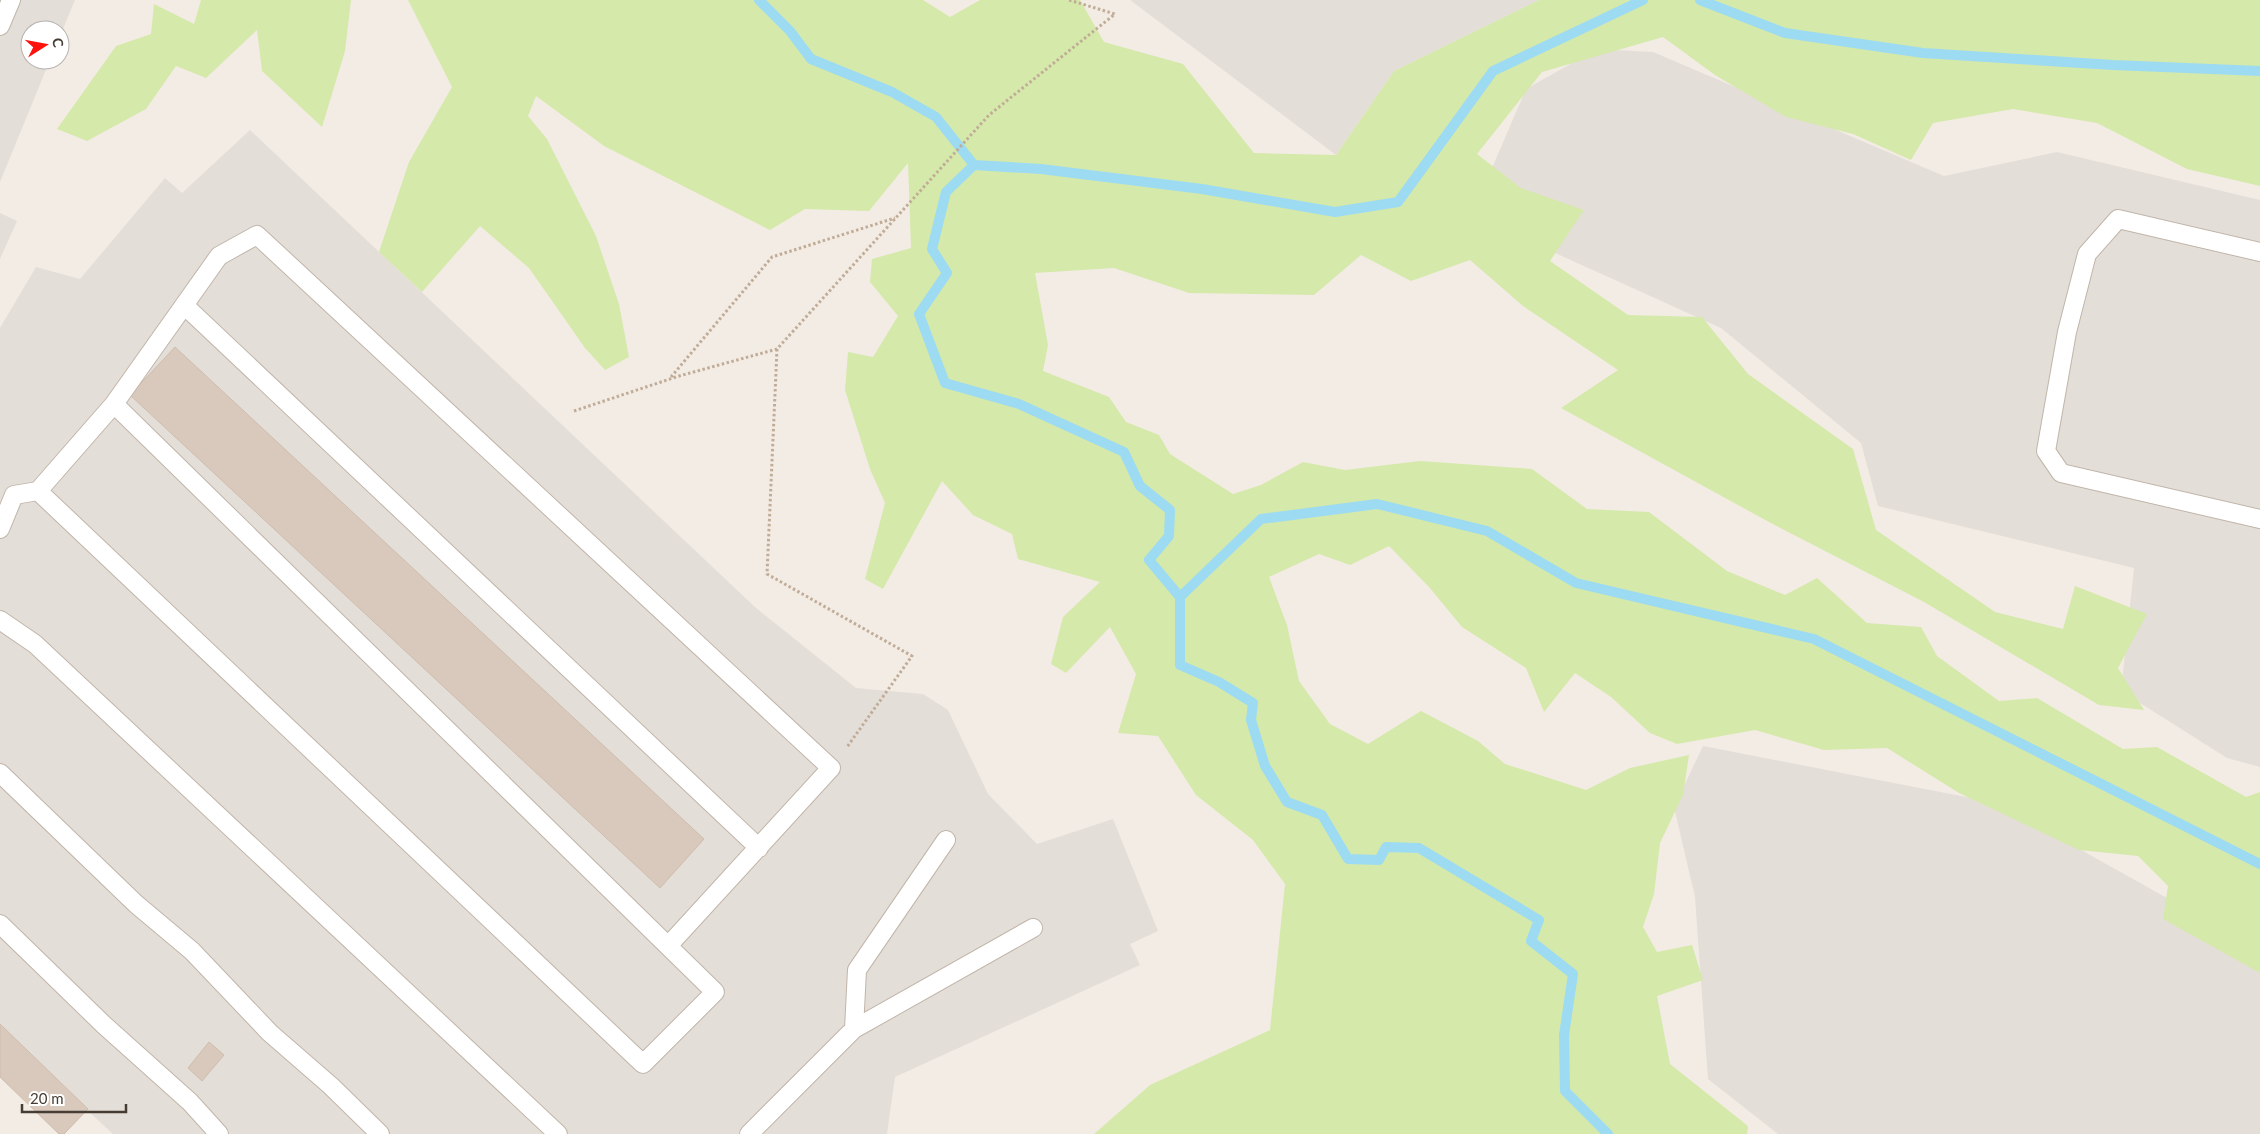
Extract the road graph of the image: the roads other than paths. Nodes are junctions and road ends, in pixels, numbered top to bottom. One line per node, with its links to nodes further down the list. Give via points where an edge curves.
1 (11, 0): 2 (lane)
2 (0, 26)
3 (2260, 252): 7 (lane, via 2118,219 2087,254 2067,332 2046,451 2061,473)
4 (184, 305): 5 (lane); 12 (lane); 12 (lane, via 219,256 257,235 832,768)
5 (114, 404): 6 (lane); 15 (lane)
6 (38, 491): 8 (lane, via 14,495); 15 (lane, via 643,1064 715,992)
7 (2260, 519)
8 (0, 529)
9 (0, 620): 19 (lane, via 35,644)
10 (0, 773): 18 (lane, via 136,904 192,951 270,1033)
11 (946, 840): 16 (lane, via 857,970)
12 (759, 848): 15 (lane)
13 (0, 924): 17 (lane, via 190,1102)
14 (1033, 928): 16 (lane)
15 (668, 946)
16 (854, 1029): 20 (lane)
17 (219, 1134)
18 (380, 1134)
19 (558, 1134)
20 (749, 1134)

